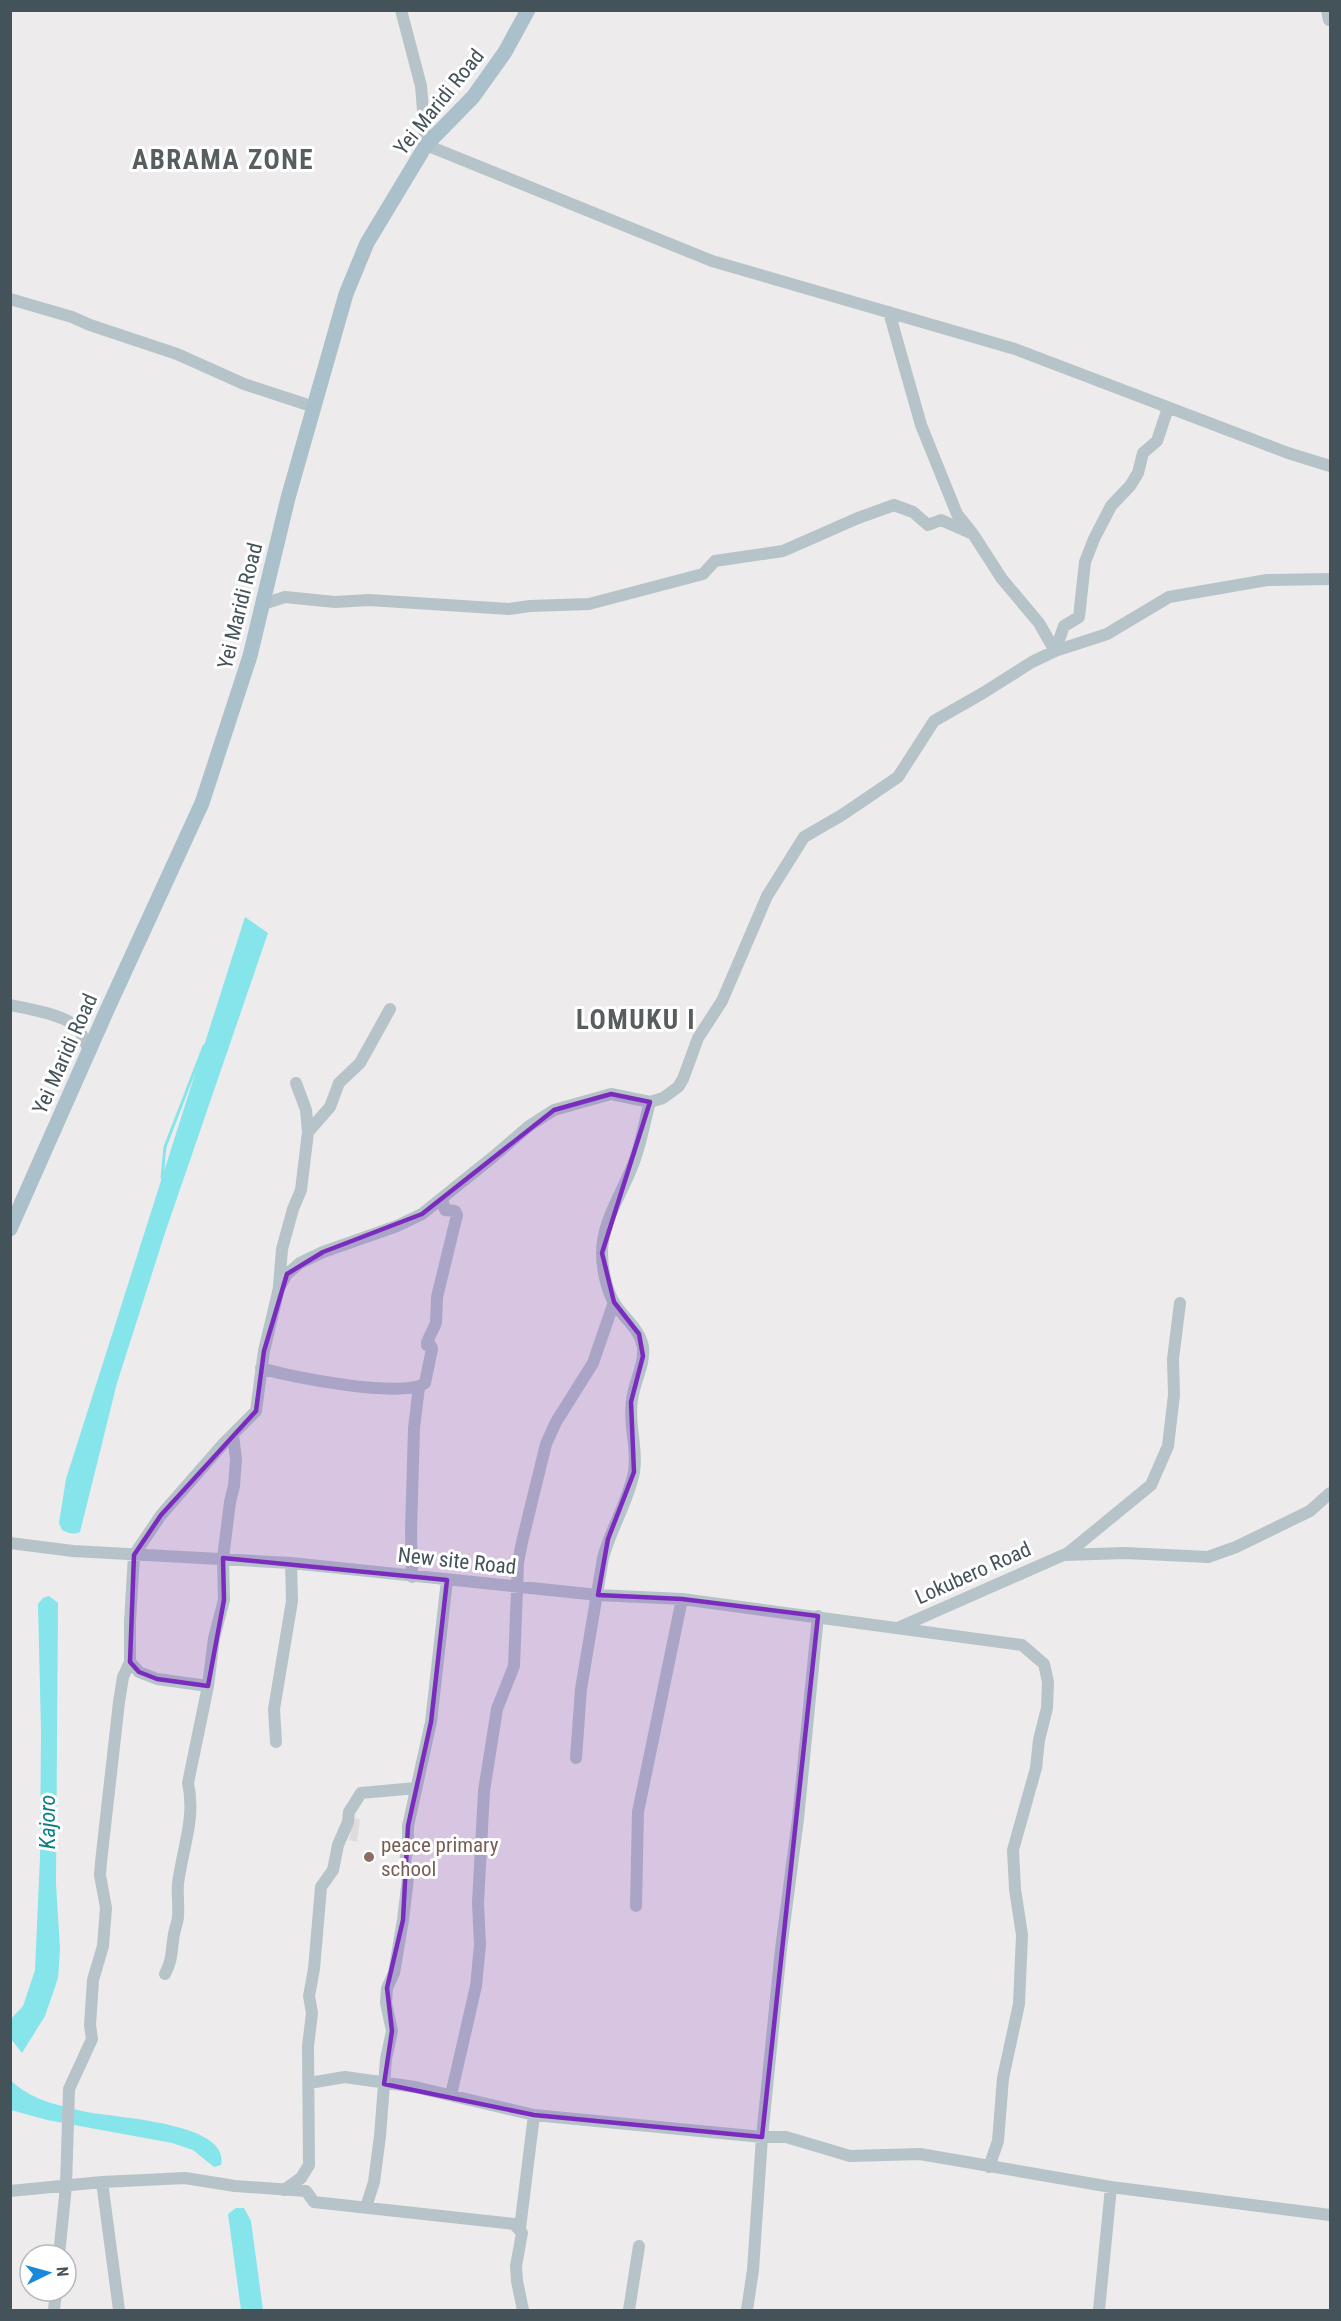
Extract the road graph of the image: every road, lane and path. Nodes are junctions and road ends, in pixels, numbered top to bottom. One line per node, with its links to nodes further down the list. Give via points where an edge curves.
1 (401, 10): 3 (street, via 421,87)
2 (528, 10): 3 (main road, Yei Maridi Road, via 505,52 473,97)
3 (426, 145): 5 (street, via 712,261); 6 (main road, Yei Maridi Road, via 367,243 346,294)
4 (10, 299): 6 (street, via 177,354 244,384)
5 (889, 312): 7 (street, via 1015,349); 9 (street, via 921,425 957,514)
6 (314, 407): 11 (main road, Yei Maridi Road)
7 (1168, 408): 8 (street); 12 (street, via 1157,441 1143,453 1138,473 1111,506 1094,539 1085,562 1079,617 1064,626)
8 (1330, 466)
9 (973, 534): 11 (street, via 941,520 927,525 913,512 894,505 783,551 715,561 703,574 589,604 509,609 285,597); 12 (street)
10 (1330, 579): 12 (street, via 1267,580 1169,597 1107,634)
11 (263, 604): 15 (main road, Yei Maridi Road, via 245,673 202,803)
12 (1055, 651): 17 (street, via 934,721 898,777 804,837 767,896 722,1001 698,1038 678,1087)
13 (10, 1005): 15 (street, via 71,1022)
14 (390, 1009): 18 (street, via 360,1064 339,1083 330,1107)
15 (89, 1051): 20 (main road, Yei Maridi Road)
16 (296, 1083): 18 (street, via 306,1110)
17 (650, 1102): 19 (street, via 611,1094 554,1110); 22 (street, via 633,1166 604,1236 604,1270)
18 (308, 1132): 21 (street, via 301,1190 282,1249)
19 (442, 1198): 21 (street, via 422,1214 397,1226 300,1263); 25 (street, via 445,1210 457,1215 437,1297 436,1323 427,1342 432,1349 427,1379)
20 (10, 1229)
21 (279, 1288): 24 (street)
22 (614, 1302): 35 (street, via 593,1363 546,1444 522,1542); 36 (street, via 639,1334 643,1356 631,1402 634,1472 625,1504 608,1539)
23 (1180, 1303): 30 (street, via 1168,1446 1151,1485)
24 (261, 1368): 25 (street, via 357,1386); 26 (street, via 256,1411)
25 (419, 1386): 33 (street, via 414,1428)
26 (233, 1435): 29 (street, via 161,1515); 31 (street, via 234,1486)
27 (1330, 1493): 30 (street, via 1310,1511 1208,1557)
28 (10, 1543): 29 (street, New site Road)
29 (134, 1555): 31 (street, New site Road); 40 (street)
30 (1063, 1555): 39 (street, Lokubero Road)
31 (223, 1558): 32 (street, New site Road); 41 (street, via 224,1600)
32 (291, 1563): 33 (street, New site Road); 42 (street, via 291,1611 274,1709)
33 (412, 1577): 34 (street, New site Road)
34 (447, 1580): 35 (street, New site Road); 44 (street, via 431,1722)
35 (516, 1587): 36 (street, New site Road); 49 (street, via 514,1666 497,1709 484,1791 476,1986)
36 (598, 1595): 37 (street, New site Road); 43 (street, via 581,1689)
37 (682, 1599): 38 (street, New site Road); 45 (street, via 638,1812)
38 (818, 1616): 39 (street, New site Road); 51 (street)
39 (898, 1627): 52 (street, New site Road, via 1022,1646 1044,1664 1048,1682 1036,1768 1014,1850 1022,1935 1019,2004 1003,2078 998,2141)
40 (130, 1662): 41 (street, via 139,1672 157,1679); 54 (street, via 119,1702 101,1862 105,1921 103,1946 93,1980 92,2039 69,2089)
41 (208, 1686): 46 (street, via 188,1783 190,1817 178,1884 172,1961)
42 (276, 1742)
43 (576, 1758)
44 (416, 1788): 47 (street, via 361,1793 349,1812 333,1870 321,1887 309,1996); 48 (street, via 408,1826 403,1920 394,1973 387,1988 392,2031)
45 (636, 1906)
46 (165, 1974)
47 (309, 2083): 48 (street, via 345,2078); 56 (street, via 309,2165 301,2178)
48 (384, 2084): 49 (street); 58 (street, via 374,2182)
49 (451, 2095): 50 (street)
50 (534, 2115): 51 (street); 60 (street)
51 (762, 2137): 52 (street, via 786,2137 850,2156 920,2154); 66 (street)
52 (989, 2167): 55 (street)
53 (102, 2182): 54 (street); 56 (street, via 185,2178); 63 (street)
54 (66, 2186): 57 (street); 61 (street)
55 (1111, 2187): 59 (street); 67 (street)
56 (284, 2190): 58 (street, via 306,2191 314,2202)
57 (10, 2191)
58 (366, 2207): 60 (street, via 514,2224)
59 (1330, 2215)
60 (520, 2228): 64 (street, via 522,2238 516,2266)
61 (60, 2243)
62 (639, 2246): 65 (street)
63 (119, 2310)
64 (523, 2310)
65 (629, 2310)
66 (747, 2310)
67 (1099, 2310)

